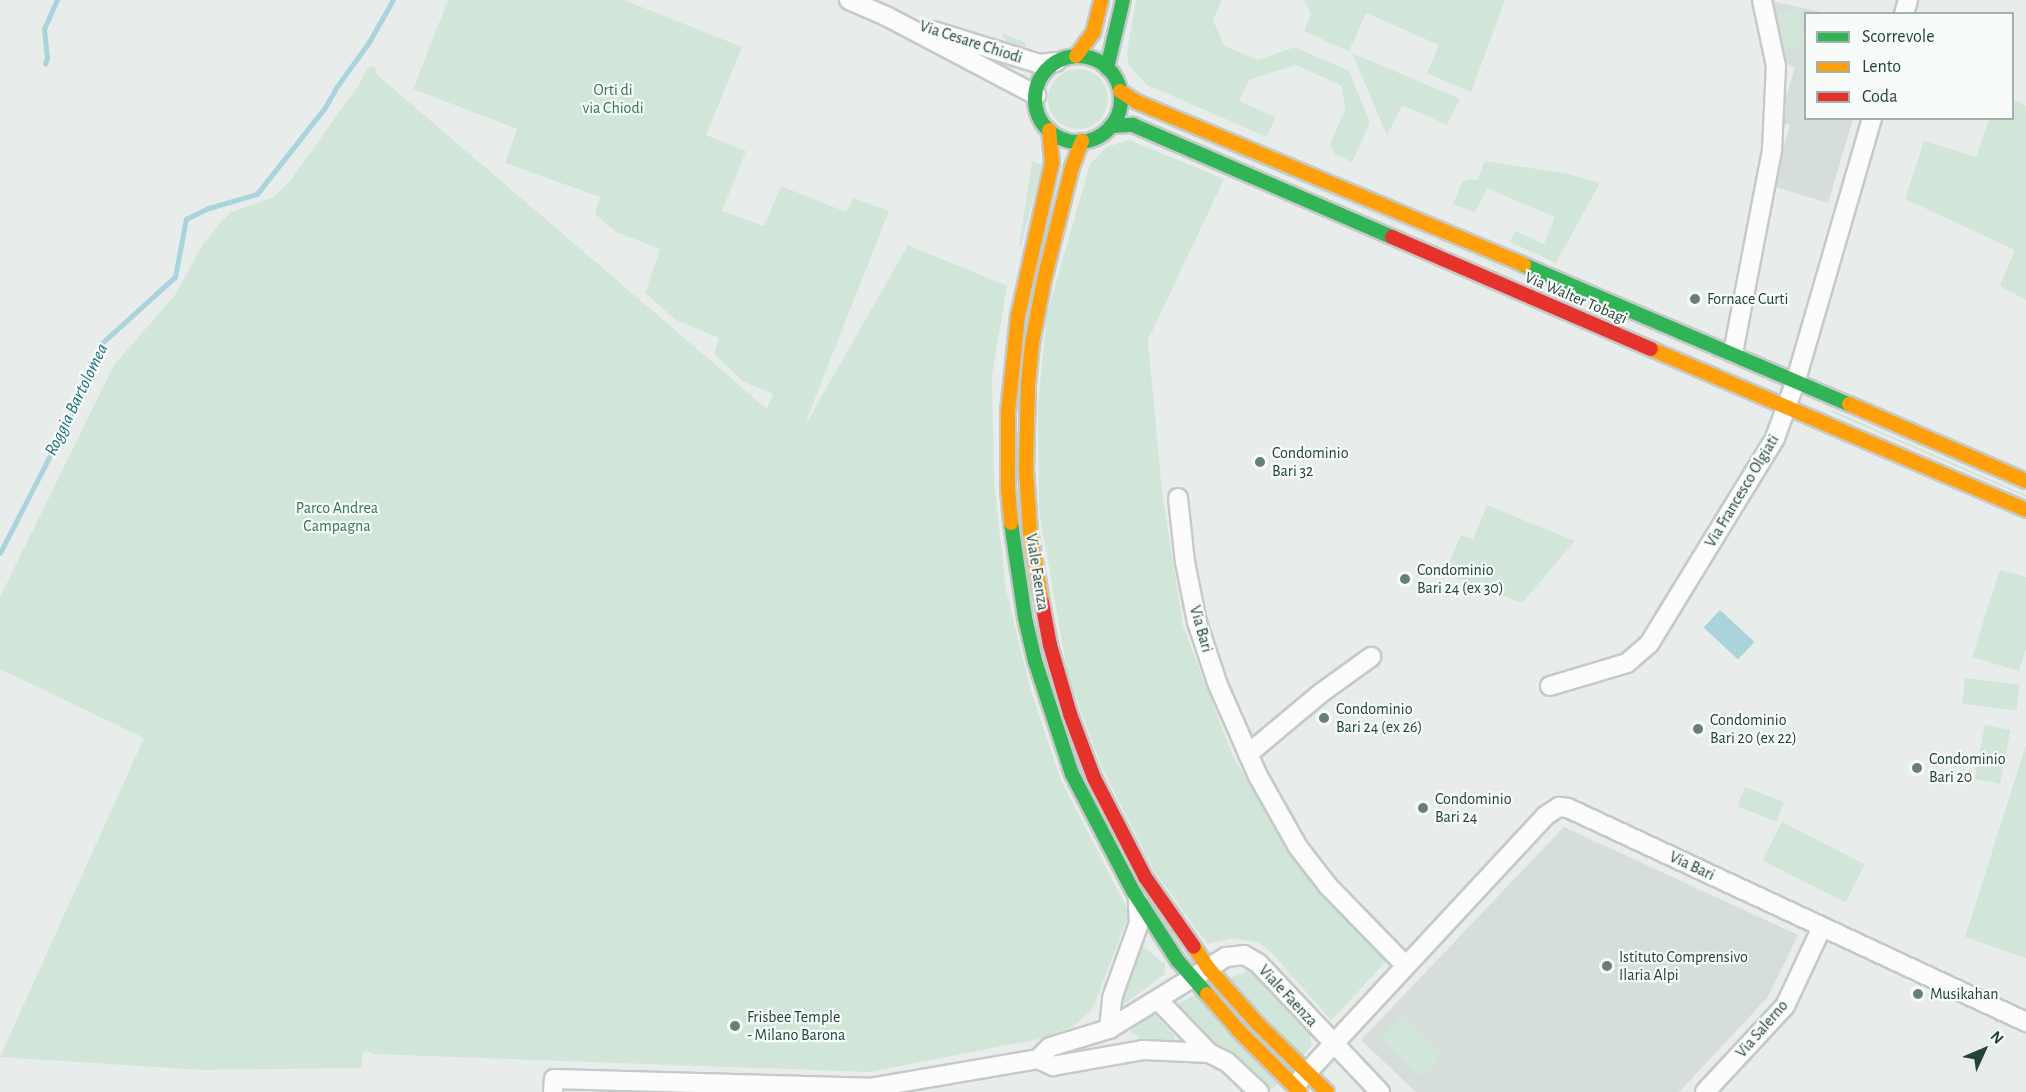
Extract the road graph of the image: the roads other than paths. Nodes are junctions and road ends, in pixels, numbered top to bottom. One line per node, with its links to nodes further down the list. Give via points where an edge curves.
1 (849, 0): 5 (street, Via Cesare Chiodi)
2 (1101, 0): 6 (street, via 1093,33)
3 (1124, 0): 8 (street)
4 (1762, 0): 15 (street, via 1776,66 1772,150)
5 (886, 16): 7 (street, Via Cesare Chiodi, via 1040,64); 10 (street, Via Cesare Chiodi)
6 (1076, 56): 7 (street); 8 (street, via 1090,58)
7 (1056, 62): 10 (street, via 1042,76)
8 (1107, 68): 9 (street)
9 (1120, 91): 12 (street, via 1119,112); 15 (street, Via Walter Tobagi, via 1137,102)
10 (1036, 95): 13 (street, via 1038,114)
11 (1871, 120): 16 (street, Via Francesco Olgiati)
12 (1111, 126): 14 (street, via 1096,138); 17 (street, Via Walter Tobagi, via 1139,127)
13 (1049, 130): 14 (street, via 1067,140); 24 (street, Viale Faenza, via 1052,163 1022,291 1011,364 1007,462 1012,532 1027,628 1055,729 1084,799)
14 (1082, 141): 27 (street, Viale Faenza, via 1069,179 1032,343 1026,458 1033,554 1056,667 1095,778 1145,877)
15 (1733, 353): 16 (street, Via Walter Tobagi)
16 (1796, 380): 17 (street, Via Francesco Olgiati); 18 (street, Via Walter Tobagi)
17 (1786, 407): 20 (street, Via Walter Tobagi); 22 (street, Via Francesco Olgiati, via 1775,438 1649,644 1627,663)
18 (2026, 481)
19 (1178, 498): 23 (street, Via Bari, via 1197,622 1218,685)
20 (2026, 510)
21 (1371, 657): 23 (street)
22 (1550, 686)
23 (1248, 754): 26 (street, Via Bari, via 1298,847 1328,886)
24 (1133, 891): 28 (street, Viale Faenza); 31 (street, Viale Faenza, via 1139,906 1139,923 1112,998)
25 (1822, 927): 26 (street, Via Bari, via 1559,807 1545,816); 30 (street, Via Bari); 44 (street, Via Salerno, via 1785,1006)
26 (1405, 965): 32 (street, Via Bari)
27 (1209, 969): 28 (street, Viale Faenza); 32 (street, Viale Faenza, via 1234,954 1251,958); 36 (street, Viale Faenza)
28 (1193, 979): 29 (street, Viale Faenza); 39 (street, Viale Faenza)
29 (1158, 1000): 31 (street, Viale Faenza); 34 (street)
30 (2026, 1023)
31 (1109, 1029): 33 (street); 35 (street, via 1050,1047)
32 (1332, 1044): 36 (street); 43 (street, Viale Faenza)
33 (1143, 1050): 34 (street); 35 (street, via 1053,1066)
34 (1210, 1054): 40 (street); 41 (street, via 1227,1062)
35 (1038, 1059): 38 (street)
36 (1307, 1072): 39 (street); 42 (street, Viale Faenza)
37 (554, 1086): 38 (street)
38 (869, 1090)
39 (1294, 1090)
40 (1245, 1092)
41 (1259, 1092)
42 (1327, 1092)
43 (1380, 1092)
44 (1705, 1092)

